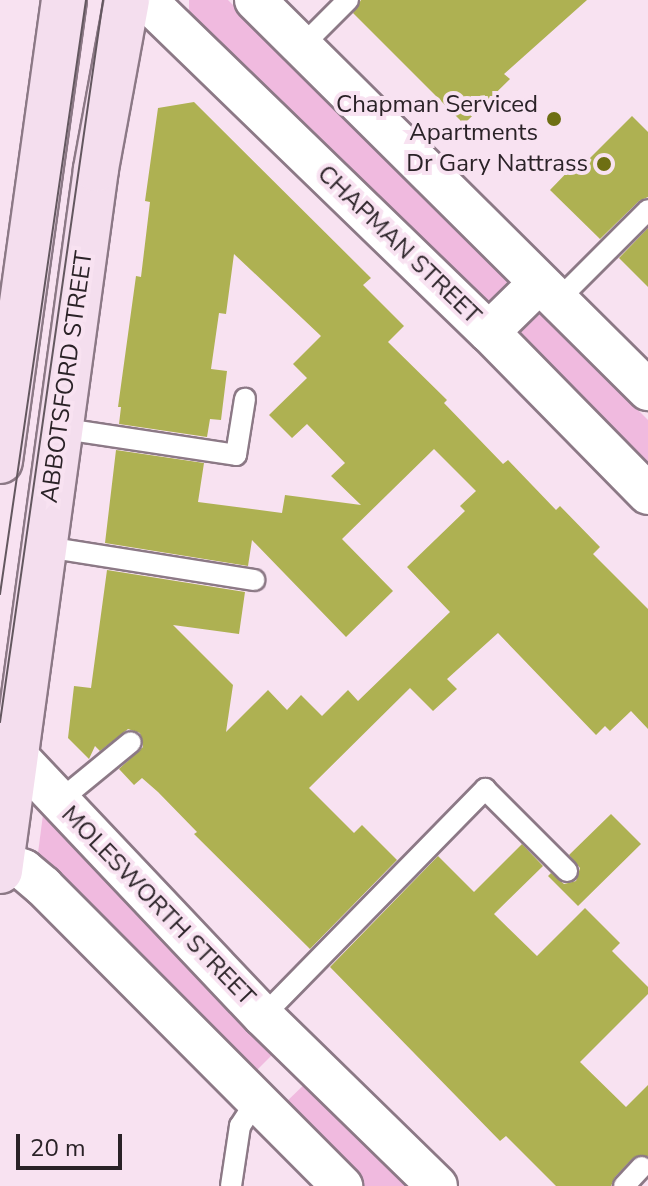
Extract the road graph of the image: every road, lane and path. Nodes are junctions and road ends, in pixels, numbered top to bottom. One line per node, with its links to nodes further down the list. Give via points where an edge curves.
1 (64, 0): 13 (street)
2 (127, 0): 12 (street, ABBOTSFORD STREET, via 98,151)
3 (146, 0): 9 (street, CHAPMAN STREET)
4 (255, 0): 6 (street)
5 (348, 0): 6 (lane)
6 (302, 46): 8 (street)
7 (648, 210): 8 (lane)
8 (549, 291): 9 (street); 10 (street)
9 (489, 332): 14 (street, CHAPMAN STREET)
10 (648, 390)
11 (245, 399): 12 (lane, via 236,455)
12 (58, 428): 15 (street, ABBOTSFORD STREET)
13 (0, 461)
14 (648, 494)
15 (46, 547): 16 (lane); 18 (street, ABBOTSFORD STREET)
16 (254, 580)
17 (131, 742): 19 (lane)
18 (8, 751): 19 (street, MOLESWORTH STREET); 20 (street, ABBOTSFORD STREET)
19 (58, 802): 22 (street, MOLESWORTH STREET)
20 (1, 865): 24 (street, via 24,870 43,886)
21 (567, 871): 22 (lane, via 485,789)
22 (263, 1016): 23 (street, MOLESWORTH STREET)
23 (303, 1052): 24 (street); 28 (street, MOLESWORTH STREET)
24 (257, 1100): 26 (lane, via 240,1126); 27 (street)
25 (642, 1167): 29 (lane)
26 (231, 1186)
27 (342, 1186)
28 (437, 1186)
29 (624, 1186)

